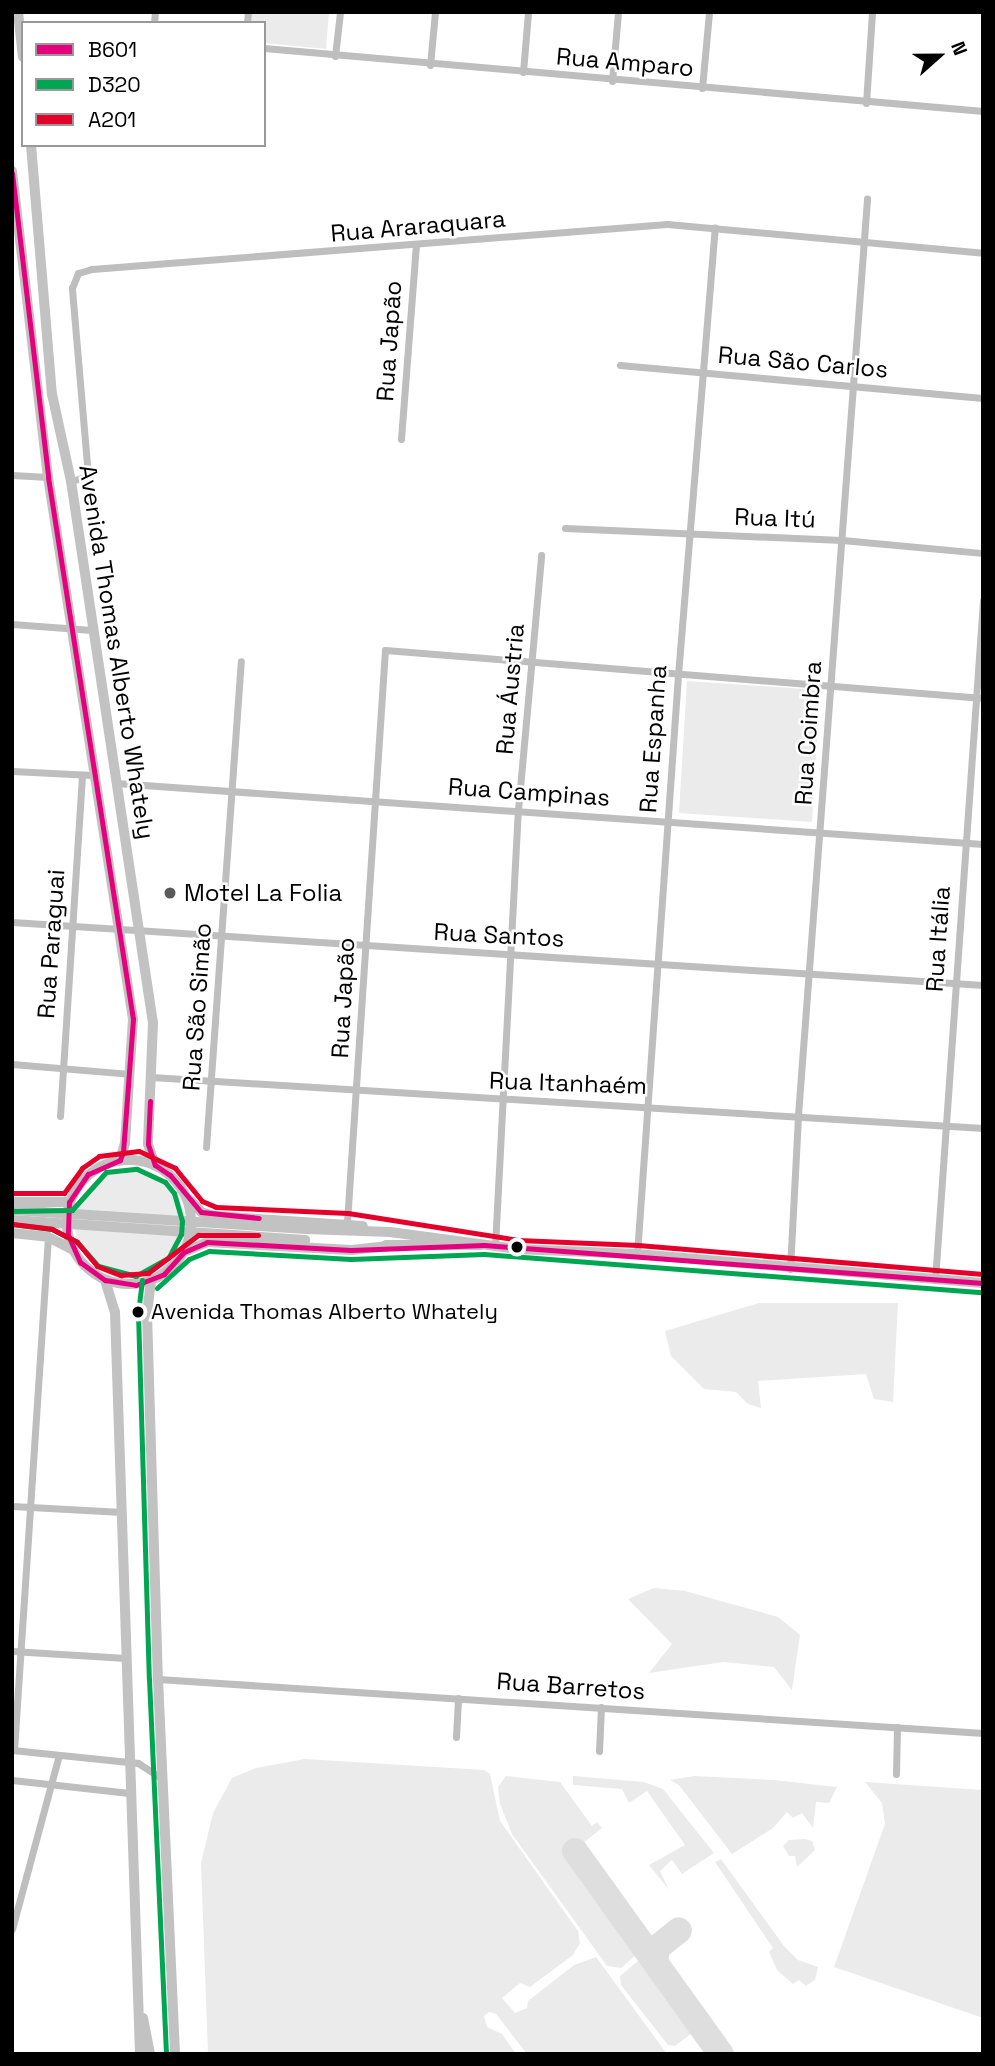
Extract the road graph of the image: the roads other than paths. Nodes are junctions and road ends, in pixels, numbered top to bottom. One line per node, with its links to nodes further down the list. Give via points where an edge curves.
1 (18, 12): 8 (main road)
2 (340, 12): 10 (street)
3 (435, 12): 11 (street)
4 (528, 12): 12 (street)
5 (618, 12): 13 (street)
6 (709, 12): 14 (street)
7 (872, 12): 15 (street)
8 (18, 31)
9 (266, 48): 10 (street, Rua Amparo)
10 (335, 56): 11 (street, Rua Amparo)
11 (430, 65): 12 (street, Rua Amparo)
12 (523, 72): 13 (street, Rua Amparo)
13 (612, 81): 14 (street, Rua Amparo)
14 (702, 88): 15 (street, Rua Amparo)
15 (866, 103): 16 (street, Rua Amparo)
16 (983, 111)
17 (31, 147): 31 (main road, Avenida Thomas Alberto Whately, via 52,394)
18 (12, 171): 30 (main road, Avenida Thomas Alberto Whately)
19 (867, 200): 21 (street, Rua Coimbra)
20 (715, 228): 21 (street, Rua Araraquara); 22 (street, Rua Araraquara, via 667,224); 25 (street, Rua Espanha)
21 (864, 242): 23 (street, Rua Araraquara); 26 (street, Rua Coimbra)
22 (416, 246): 28 (street, Rua Japão); 31 (street, Rua Araraquara, via 78,273 72,288 88,476)
23 (983, 253)
24 (620, 365): 25 (street, Rua São Carlos)
25 (703, 372): 26 (street, Rua São Carlos); 33 (street, Rua Espanha)
26 (853, 386): 27 (street, Rua São Carlos); 34 (street, Rua Coimbra)
27 (983, 398)
28 (401, 439)
29 (12, 475): 30 (street)
30 (47, 477): 39 (main road, Avenida Thomas Alberto Whately)
31 (71, 481): 40 (main road, Avenida Thomas Alberto Whately)
32 (565, 528): 33 (street, Rua Itú)
33 (688, 535): 34 (street, Rua Itú); 43 (street, Rua Espanha)
34 (842, 540): 35 (street, Rua Itú); 44 (street, Rua Coimbra)
35 (983, 553)
36 (541, 555): 42 (street, Rua Áustria)
37 (983, 601): 45 (street, Rua Itália)
38 (12, 624): 39 (street)
39 (69, 629): 40 (street); 47 (main road, Avenida Thomas Alberto Whately)
40 (92, 630): 48 (main road, Avenida Thomas Alberto Whately)
41 (241, 661): 49 (street, Rua São Simão)
42 (531, 664): 43 (street); 50 (street, Rua Japão, via 385,650); 51 (street, Rua Áustria)
43 (678, 675): 44 (street); 52 (street, Rua Espanha)
44 (831, 685): 45 (street); 53 (street, Rua Coimbra)
45 (979, 697): 54 (street, Rua Itália)
46 (12, 771): 47 (street)
47 (87, 775): 57 (street, Rua Paraguai); 58 (main road, Avenida Thomas Alberto Whately)
48 (115, 783): 49 (street, Rua Campinas); 59 (main road, Avenida Thomas Alberto Whately)
49 (232, 790): 50 (street, Rua Campinas); 60 (street, Rua São Simão)
50 (375, 800): 51 (street, Rua Campinas); 61 (street, Rua Japão)
51 (518, 810): 52 (street, Rua Campinas); 62 (street, Rua Áustria)
52 (666, 821): 53 (street, Rua Campinas); 63 (street, Rua Espanha)
53 (820, 832): 54 (street, Rua Campinas); 64 (street, Rua Coimbra)
54 (964, 842): 55 (street, Rua Campinas); 65 (street, Rua Itália)
55 (983, 844)
56 (12, 922): 57 (street, Rua Santos)
57 (69, 925): 58 (street, Rua Santos); 68 (street, Rua Paraguai)
58 (116, 928): 59 (street, Rua Santos); 69 (main road, Avenida Thomas Alberto Whately, via 133,1019)
59 (137, 930): 60 (street, Rua Santos); 70 (main road, Avenida Thomas Alberto Whately, via 153,1023)
60 (220, 936): 61 (street, Rua Santos); 71 (street, Rua São Simão)
61 (365, 946): 62 (street, Rua Santos); 72 (street, Rua Japão)
62 (510, 955): 63 (street, Rua Santos); 73 (street, Rua Áustria)
63 (656, 962): 64 (street, Rua Santos); 74 (street, Rua Espanha)
64 (811, 972): 65 (street, Rua Santos); 75 (street, Rua Coimbra)
65 (953, 983): 66 (street, Rua Santos); 77 (street, Rua Itália)
66 (983, 985)
67 (12, 1065): 68 (street)
68 (63, 1068): 69 (street); 76 (street, Rua Paraguai)
69 (130, 1074): 80 (main road, Avenida Thomas Alberto Whately)
70 (151, 1077): 71 (street, Rua Itanhaém); 81 (main road, Avenida Thomas Alberto Whately, via 148,1143)
71 (211, 1080): 72 (street, Rua Itanhaém); 79 (street, Rua São Simão)
72 (358, 1091): 73 (street, Rua Itanhaém); 87 (street, Rua Japão)
73 (502, 1100): 74 (street, Rua Itanhaém); 92 (street, Rua Áustria)
74 (645, 1105): 75 (street, Rua Itanhaém); 96 (street, Rua Espanha)
75 (798, 1115): 77 (street, Rua Itanhaém); 97 (street, Rua Coimbra)
76 (60, 1116)
77 (947, 1126): 78 (street, Rua Itanhaém); 99 (street, Rua Itália)
78 (983, 1128)
79 (206, 1147)
80 (120, 1160): 81 (main road); 84 (main road, via 88,1174)
81 (155, 1165): 82 (main road)
82 (182, 1189): 87 (main road, via 196,1208 214,1216); 95 (main road, via 191,1220)
83 (12, 1202): 84 (main road)
84 (69, 1202): 94 (main road, via 66,1219)
85 (12, 1210): 90 (main road, bridge)
86 (12, 1220): 90 (main road, bridge)
87 (347, 1222): 88 (main road)
88 (390, 1232): 90 (main road); 92 (main road)
89 (12, 1233): 91 (main road)
90 (306, 1234): 93 (main road)
91 (48, 1237): 94 (main road); 103 (street)
92 (489, 1245): 93 (main road); 96 (main road)
93 (389, 1246): 95 (main road, via 351,1250 207,1242)
94 (72, 1249): 98 (main road, via 92,1273)
95 (184, 1252): 100 (main road)
96 (637, 1254): 97 (main road)
97 (790, 1270): 99 (main road)
98 (105, 1280): 100 (main road, via 136,1285); 104 (main road, via 115,1312)
99 (935, 1280): 101 (main road)
100 (151, 1281): 107 (main road, via 147,1313)
101 (983, 1283)
102 (12, 1506): 103 (street)
103 (31, 1507): 104 (street); 105 (street)
104 (122, 1512): 106 (main road)
105 (17, 1652): 106 (street); 113 (street)
106 (126, 1658): 116 (main road)
107 (158, 1679): 108 (street, Rua Barretos); 118 (main road)
108 (458, 1698): 109 (street, Rua Barretos); 112 (street)
109 (601, 1707): 110 (street, Rua Barretos); 114 (street)
110 (897, 1727): 111 (street, Rua Barretos); 117 (street)
111 (983, 1733)
112 (456, 1737)
113 (13, 1750): 115 (street)
114 (599, 1751)
115 (59, 1755): 116 (street); 120 (street)
116 (128, 1762): 118 (street, via 150,1768); 121 (main road)
117 (896, 1773)
118 (161, 1779): 126 (main road)
119 (12, 1780): 120 (street)
120 (52, 1784): 121 (street); 122 (street)
121 (129, 1793): 123 (main road)
122 (12, 1929)
123 (138, 1994): 124 (main road); 125 (main road)
124 (140, 2054)
125 (150, 2054)
126 (174, 2054)

